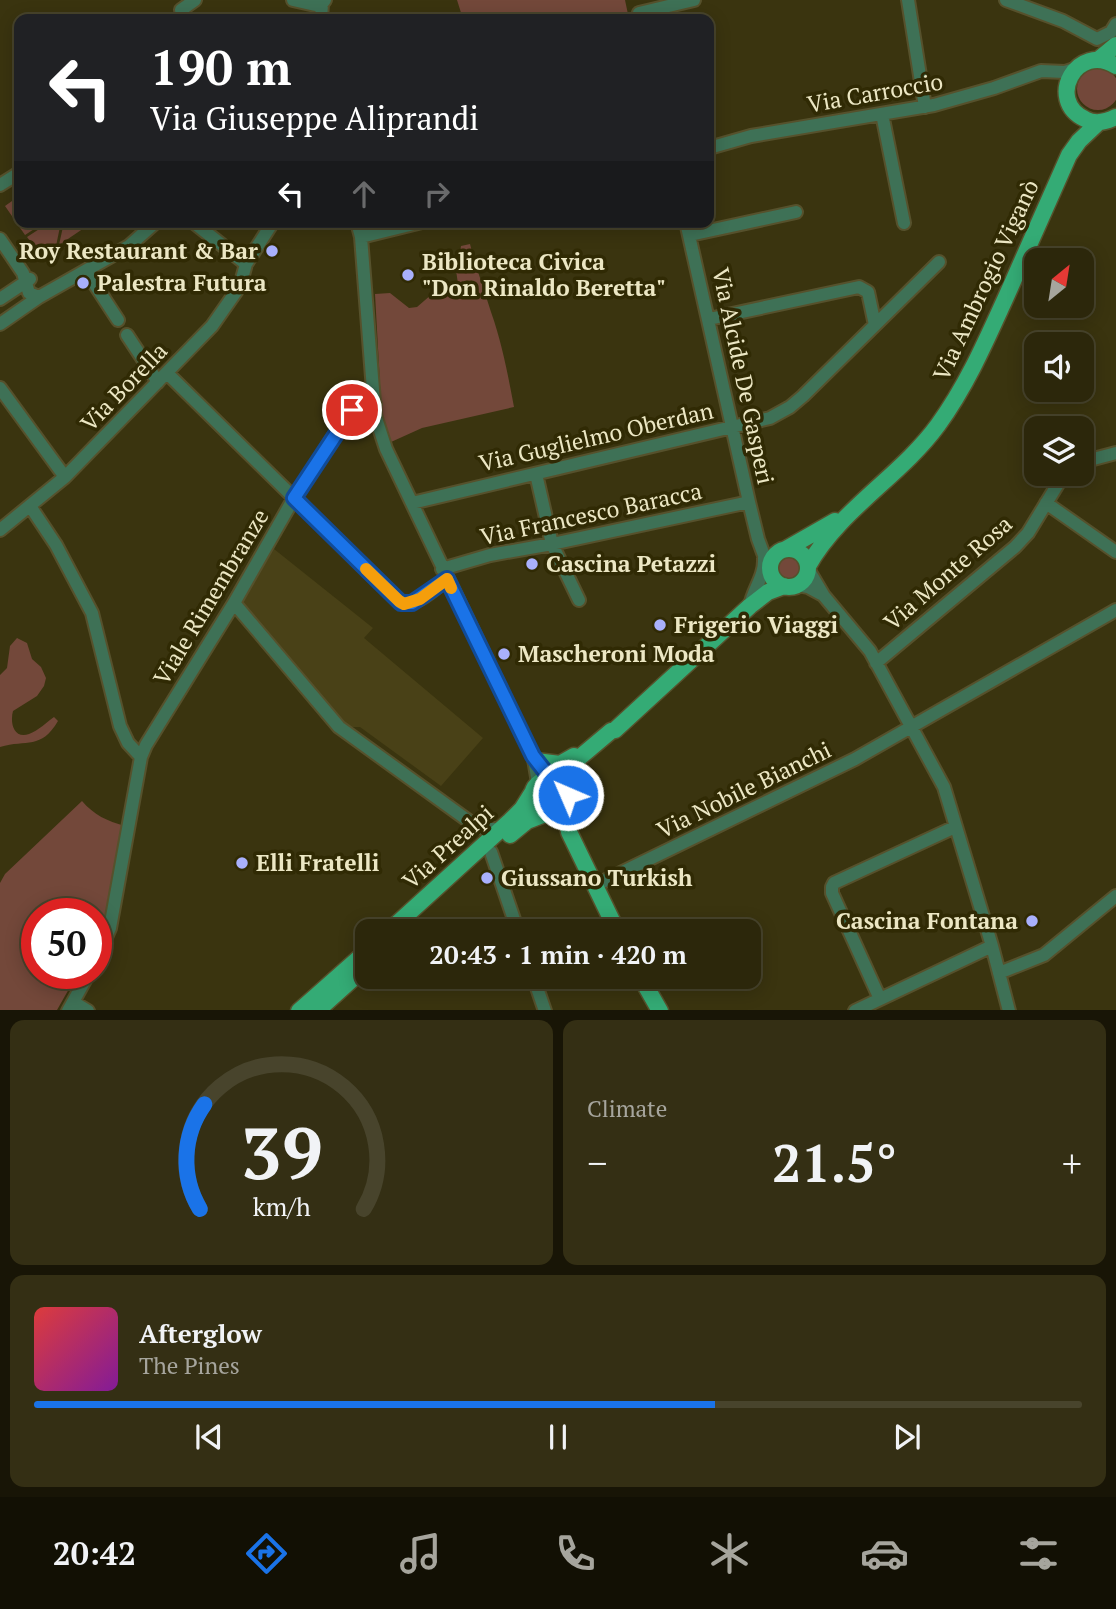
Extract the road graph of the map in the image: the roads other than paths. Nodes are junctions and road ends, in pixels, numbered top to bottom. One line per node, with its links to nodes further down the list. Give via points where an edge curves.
1 (195, 0): 7 (street)
2 (293, 0): 6 (street, via 315,5)
3 (694, 0): 8 (street)
4 (908, 0): 16 (street)
5 (1006, 0): 9 (street, via 1097,39)
6 (323, 2)
7 (181, 10)
8 (638, 11)
9 (1116, 24)
10 (1116, 45): 11 (main road)
11 (1098, 60): 12 (main road); 13 (main road)
12 (1116, 66)
13 (1077, 68): 14 (street, Via Carroccio); 15 (main road)
14 (1046, 70): 15 (street); 16 (street, Via Carroccio)
15 (1066, 87): 18 (main road, Via Ambrogio Viganò)
16 (925, 107): 17 (street, Via Carroccio)
17 (882, 114): 21 (street, Via Carroccio); 24 (street)
18 (1075, 114): 20 (main road); 22 (main road, Via Ambrogio Viganò)
19 (1116, 117): 20 (main road)
20 (1098, 122): 22 (main road, Via Ambrogio Viganò)
21 (714, 147)
22 (1069, 155): 58 (main road, Via Ambrogio Viganò, via 964,386 925,441)
23 (796, 212): 25 (street)
24 (904, 223)
25 (714, 225)
26 (149, 228): 36 (street, via 129,246)
27 (201, 228): 35 (street)
28 (269, 228): 35 (street, Via Borella)
29 (359, 228): 32 (street)
30 (398, 228): 32 (street)
31 (688, 229): 39 (street, Via Alcide De Gasperi)
32 (362, 237): 46 (street)
33 (0, 239): 37 (street)
34 (939, 262): 42 (street, Via Guglielmo Oberdan)
35 (246, 264): 44 (street, Via Borella, via 240,286 212,326)
36 (86, 271): 37 (street, via 55,288); 40 (street)
37 (31, 283): 38 (street); 41 (street)
38 (0, 299)
39 (709, 319): 42 (street, via 859,286 867,292); 47 (street, Via Alcide De Gasperi)
40 (118, 320)
41 (0, 324)
42 (875, 325): 47 (street, Via Guglielmo Oberdan, via 790,407 770,418)
43 (127, 335): 44 (street)
44 (162, 378): 51 (street, Via Borella); 53 (street)
45 (0, 388): 51 (street)
46 (372, 404): 53 (street, Viale Rimembranze, via 348,414); 55 (street, via 386,449)
47 (733, 427): 50 (street, Via Guglielmo Oberdan); 54 (street, Via Alcide De Gasperi)
48 (1116, 453): 49 (street)
49 (1094, 459)
50 (536, 474): 55 (street, Via Guglielmo Oberdan); 60 (street)
51 (65, 477): 57 (street, Via Borella)
52 (1057, 486): 56 (street, Via Monte Rosa)
53 (294, 498): 64 (street, Via Francesco Baracca, via 399,601 408,604 420,599); 67 (street, Viale Rimembranze)
54 (749, 502): 60 (street, Via Francesco Baracca); 62 (street, Via Alcide De Gasperi, via 758,539 769,547)
55 (412, 503): 64 (street)
56 (1046, 503): 61 (street); 69 (street, Via Monte Rosa, via 1015,547)
57 (30, 506): 59 (street, Via Borella); 72 (street, via 92,613 120,726)
58 (852, 510): 62 (main road, Via Ambrogio Viganò); 63 (main road, Via Ambrogio Viganò)
59 (0, 530)
60 (552, 544): 64 (street, Via Francesco Baracca, via 490,555); 66 (street)
61 (1116, 552)
62 (779, 567): 63 (main road, Via Ambrogio Viganò, via 805,579); 63 (main road, via 792,549 803,555); 65 (street, Via Alcide De Gasperi); 71 (main road, Via Ambrogio Viganò, via 750,606)
63 (808, 567): 65 (street)
64 (444, 574): 73 (street)
65 (824, 596): 69 (street)
66 (579, 600)
67 (234, 603): 72 (street, Viale Rimembranze); 76 (street, via 338,727)
68 (1116, 610): 70 (street, Via Nobile Bianchi)
69 (876, 663): 70 (street)
70 (911, 727): 77 (street, via 944,787); 80 (street, Via Nobile Bianchi)
71 (610, 733): 73 (main road, via 567,762 554,764); 74 (main road, Via Ambrogio Viganò); 75 (main road, Via Ambrogio Viganò, via 614,734 579,767)
72 (141, 757): 82 (street)
73 (534, 758): 74 (street)
74 (544, 783): 75 (main road, via 563,783); 75 (main road, via 534,806); 78 (main road, Via Prealpi)
75 (557, 808): 79 (main road, Via Prealpi, via 532,818); 80 (main road)
76 (477, 827): 78 (street); 79 (street)
77 (955, 827): 87 (street); 94 (street, via 832,887)
78 (501, 831): 79 (main road, Via Prealpi)
79 (488, 849): 83 (main road, Via Prealpi); 84 (main road, Via Prealpi); 85 (street)
80 (594, 886): 86 (main road)
81 (1116, 896): 89 (street, via 1044,955)
82 (112, 917)
83 (403, 919)
84 (416, 919)
85 (514, 919)
86 (611, 919)
87 (992, 946): 89 (street); 94 (street)
88 (355, 961): 97 (main road)
89 (999, 972): 102 (street)
90 (355, 976): 98 (main road)
91 (80, 989): 95 (street)
92 (538, 989): 99 (street)
93 (648, 989): 100 (main road)
94 (880, 999): 101 (street)
95 (71, 1006): 96 (street)
96 (88, 1010)
97 (299, 1010)
98 (317, 1010)
99 (545, 1010)
100 (660, 1010)
101 (855, 1010)
102 (1009, 1010)

